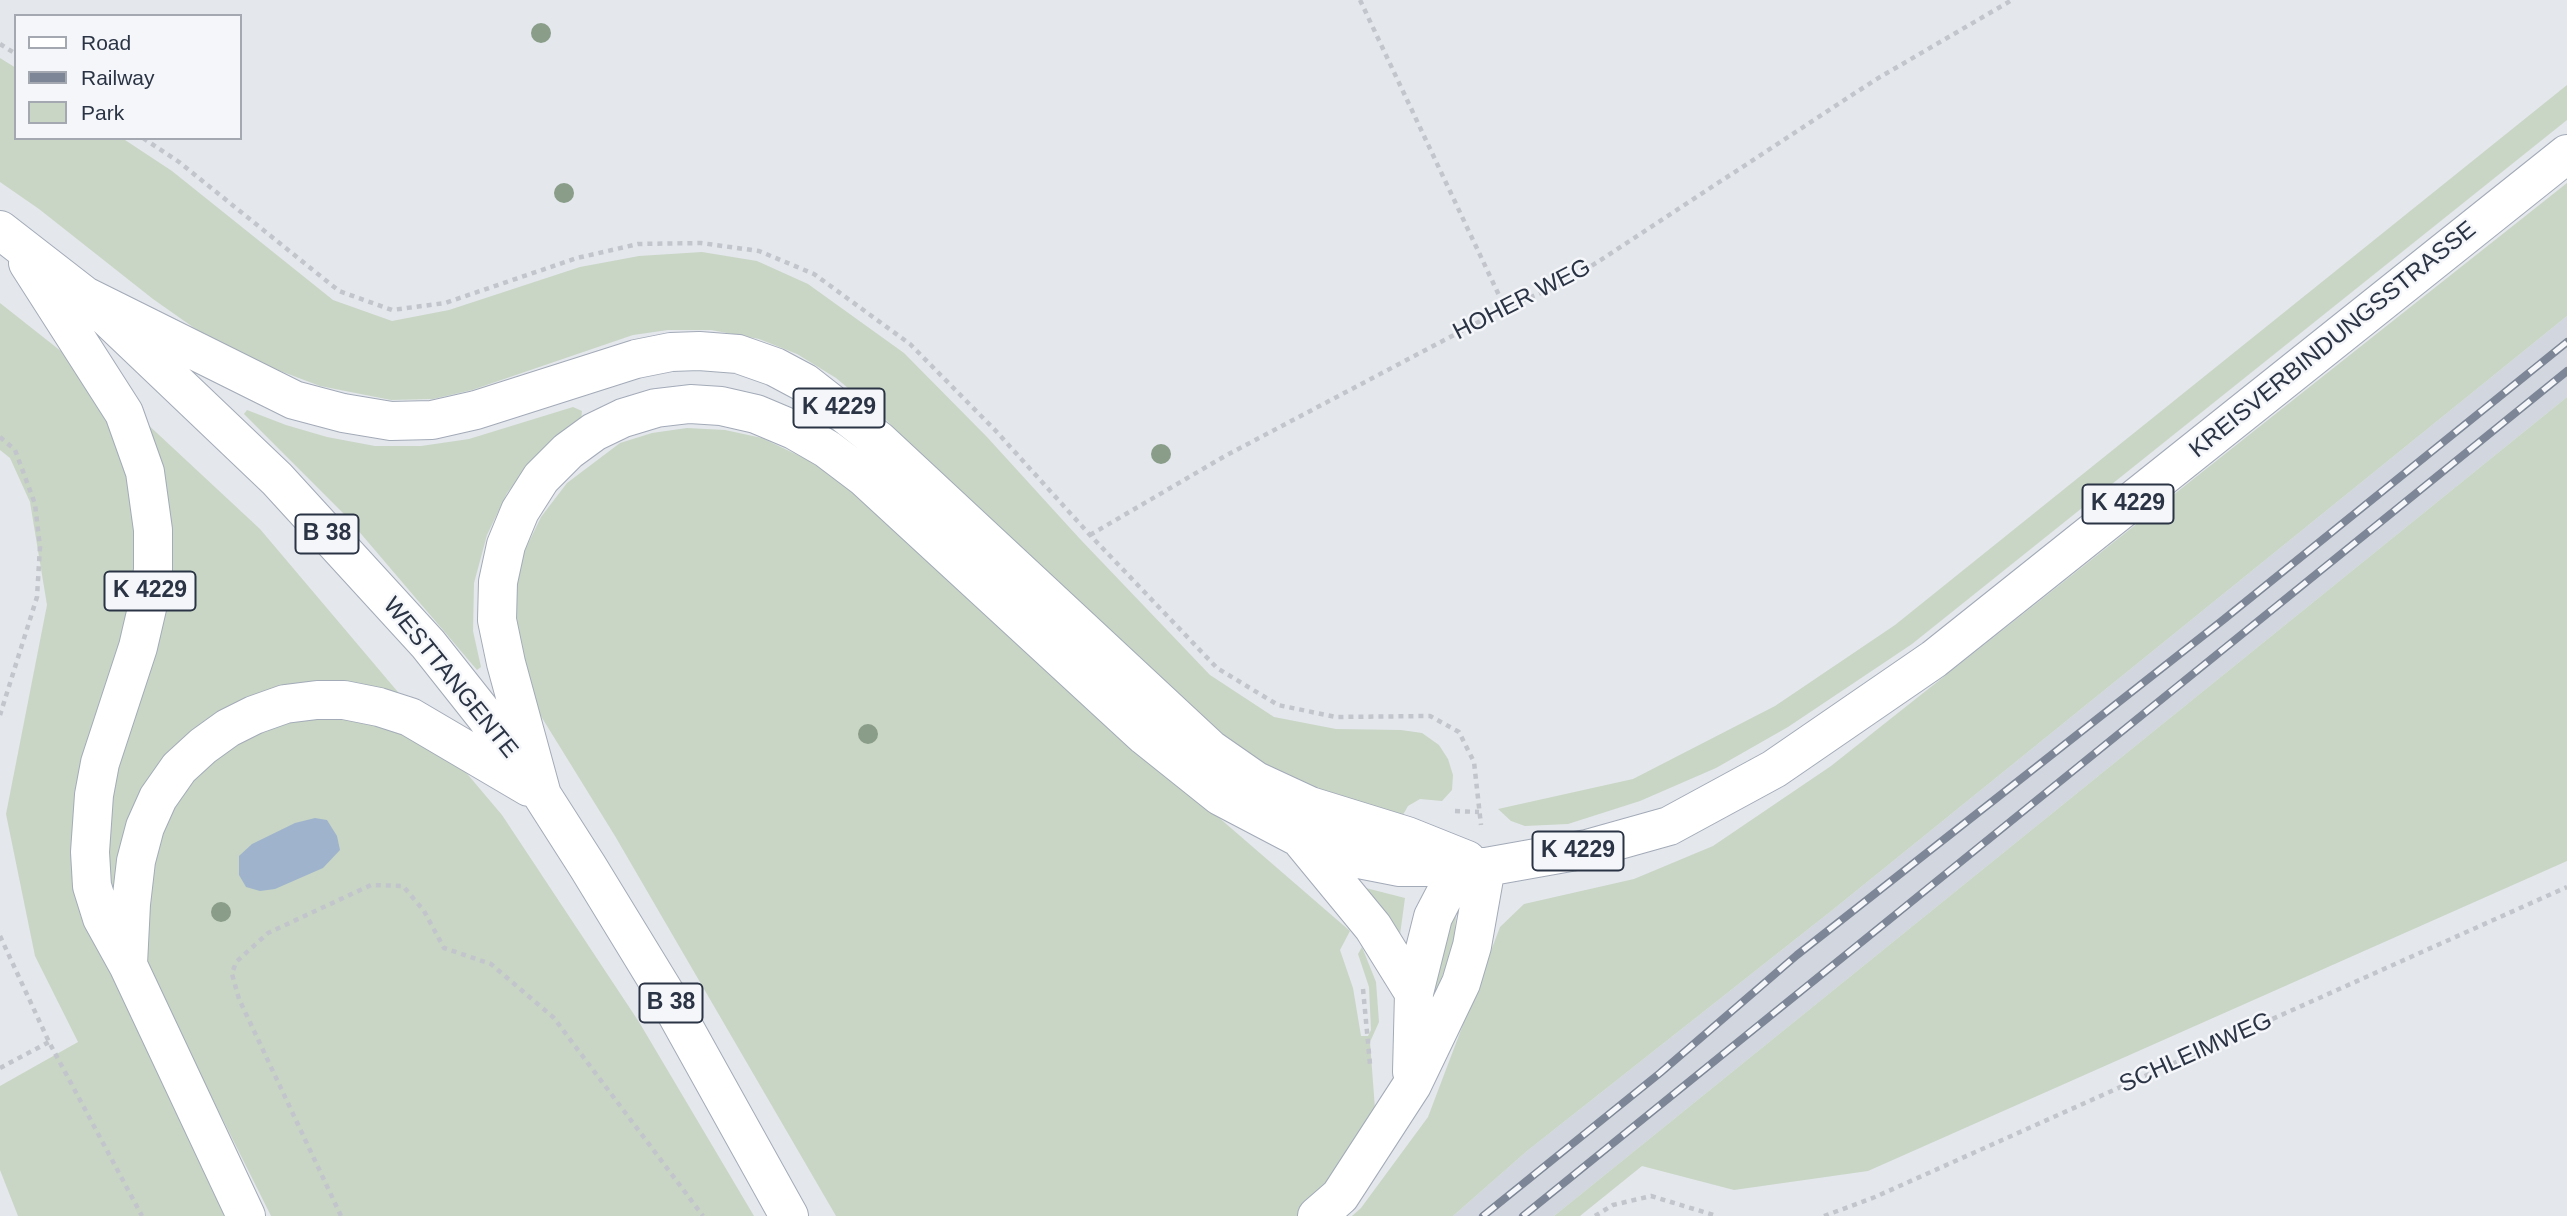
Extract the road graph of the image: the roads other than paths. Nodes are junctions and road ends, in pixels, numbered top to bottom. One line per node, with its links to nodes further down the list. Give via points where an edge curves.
1 (2567, 154): 6 (main road, KREISVERBINDUNGSSTRASSE / K 4229, via 1934,659 1774,769 1669,826 1587,849)
2 (6, 234): 3 (main road, WESTTANGENTE / B 38); 7 (main road, K 4229, via 124,413 145,472 153,530 148,604 100,763 90,839 92,886 102,918)
3 (85, 296): 4 (main road, WESTTANGENTE / B 38, via 277,479 428,644); 6 (main road, K 4229, via 294,400 391,421 432,420 476,410 671,352 738,354 775,367 805,383 878,440 1221,757 1256,781 1310,806)
4 (542, 795): 5 (main road, K 4229, via 496,621 506,545 541,478 568,451 623,418 690,404 756,414 794,429 836,456 1145,736 1220,796); 7 (main road, K 4229, via 410,717 379,707 317,700 254,715 203,746 179,768 158,798 136,861); 11 (main road, WESTTANGENTE / B 38, via 665,993)
5 (1300, 838): 6 (main road, K 4229, via 1354,858 1400,867); 8 (main road, via 1373,927)
6 (1486, 867): 8 (main road, via 1445,894 1433,917); 9 (main road, via 1461,983)
7 (128, 965): 10 (main road, K 4229)
8 (1415, 993): 9 (main road)
9 (1412, 1085): 12 (main road, via 1340,1196)
10 (246, 1216)
11 (789, 1216)
12 (1317, 1216)

